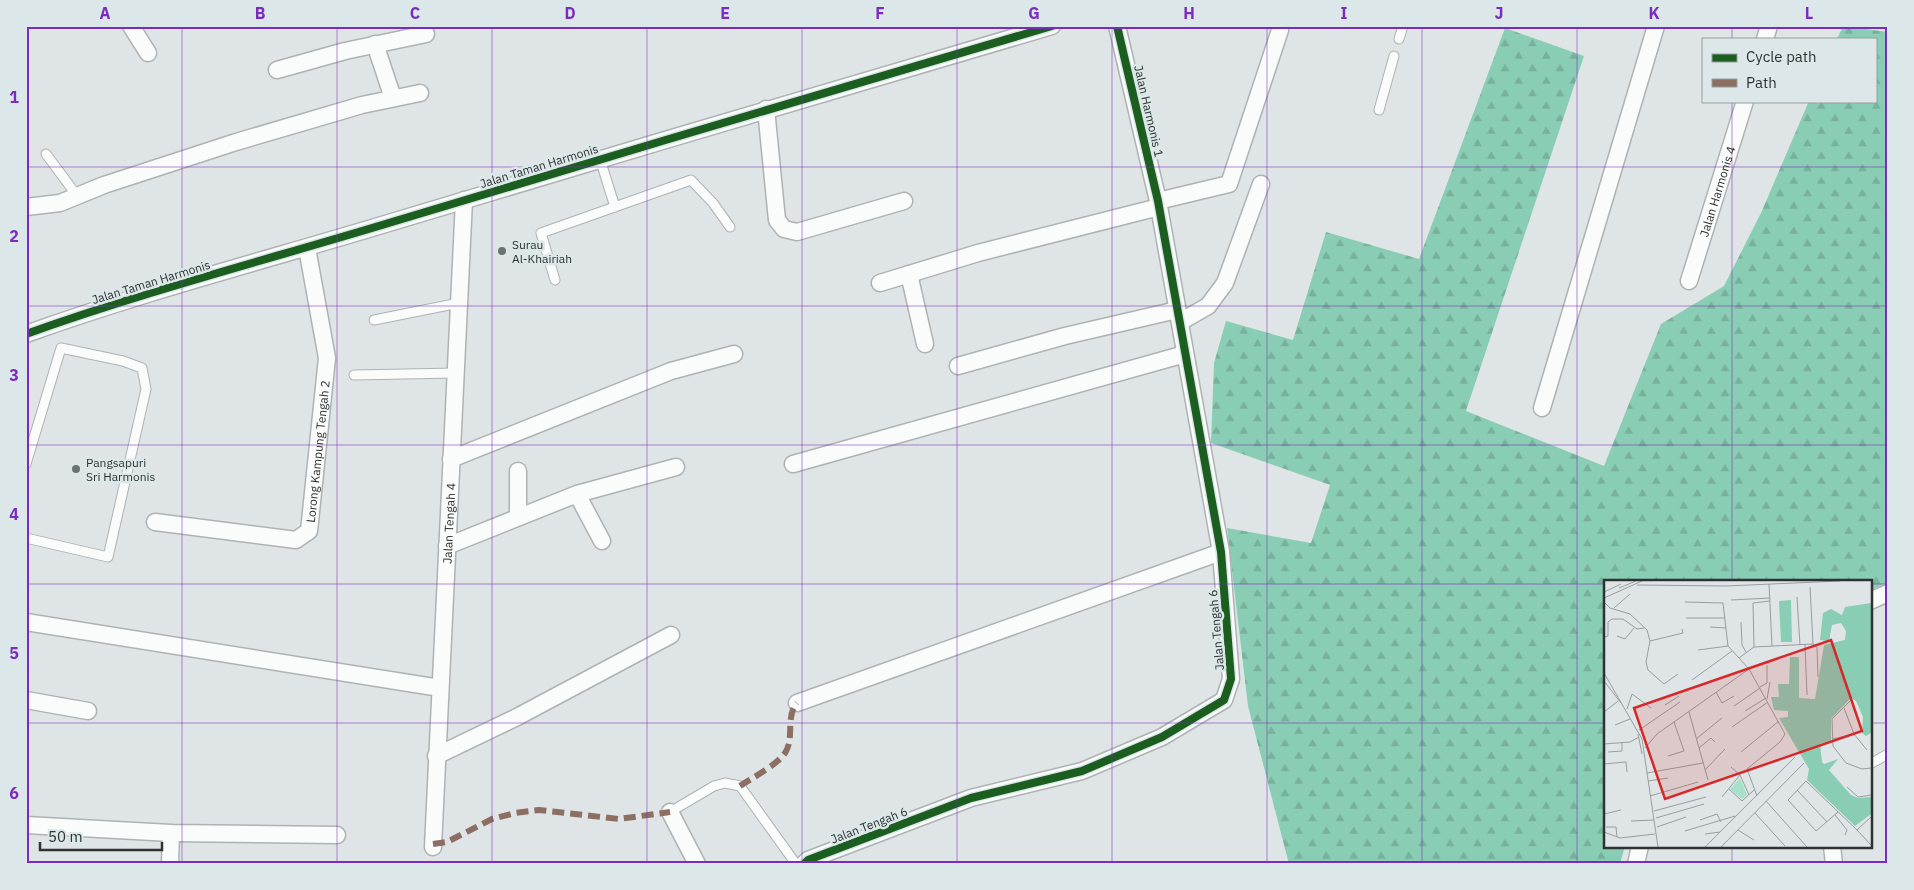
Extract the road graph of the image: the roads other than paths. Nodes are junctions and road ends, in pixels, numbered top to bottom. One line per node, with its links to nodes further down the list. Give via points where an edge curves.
1 (131, 26): 10 (street)
2 (1052, 26): 16 (street, Jalan Taman Harmonis)
3 (1117, 26): 24 (street, Jalan Harmonis 1)
4 (1403, 26): 8 (lane)
5 (1656, 26): 43 (street)
6 (1280, 30): 24 (street, via 1228,184)
7 (426, 34): 9 (street)
8 (1399, 39)
9 (375, 44): 12 (street); 14 (street)
10 (148, 53)
11 (1394, 56): 17 (lane)
12 (277, 70)
13 (420, 93): 14 (street)
14 (393, 98): 21 (street, via 236,142)
15 (1745, 102): 31 (street, Jalan Harmonis 4)
16 (766, 108): 19 (street, Jalan Taman Harmonis); 23 (street, via 777,220 784,229 797,232)
17 (1379, 110)
18 (46, 154): 21 (lane)
19 (600, 159): 22 (street, Jalan Taman Harmonis); 26 (lane)
20 (1261, 184): 34 (street, via 1225,283 1208,306)
21 (78, 197): 25 (street)
22 (464, 200): 28 (street, Jalan Taman Harmonis); 33 (street, Jalan Tengah 4)
23 (904, 201)
24 (1158, 204): 29 (street); 34 (street, Jalan Tengah 6)
25 (26, 207)
26 (615, 207): 27 (lane, via 691,180); 30 (lane, via 541,233)
27 (730, 227)
28 (307, 248): 36 (street, Jalan Taman Harmonis); 51 (street, Lorong Kampung Tengah 2, via 327,358 309,531 296,540)
29 (909, 274): 32 (street); 37 (street)
30 (556, 280)
31 (1690, 281)
32 (880, 284)
33 (459, 303): 35 (lane); 41 (street, Jalan Tengah 4)
34 (1178, 316): 39 (street, Jalan Tengah 6); 40 (street, via 1065,336)
35 (374, 320)
36 (29, 332)
37 (925, 344)
38 (734, 354): 44 (street, via 670,371)
39 (1185, 354): 46 (street); 55 (street, Jalan Tengah 6)
40 (958, 366)
41 (456, 373): 42 (lane); 44 (street, Jalan Tengah 4)
42 (354, 375)
43 (1542, 408)
44 (451, 459): 54 (street, Jalan Tengah 4)
45 (26, 464): 52 (lane, via 61,348 142,368 146,388 108,557)
46 (793, 464)
47 (676, 467): 49 (street)
48 (518, 471): 50 (street)
49 (577, 494): 50 (street); 53 (street)
50 (518, 517): 54 (street)
51 (155, 522)
52 (26, 538)
53 (602, 541)
54 (447, 546): 60 (street, Jalan Tengah 4)
55 (1221, 552): 62 (street); 77 (street, Jalan Tengah 6, via 1231,679 1224,700 1162,737 1082,771 971,798)
56 (1888, 593): 57 (street)
57 (1872, 600)
58 (26, 622): 60 (street)
59 (671, 635): 65 (street)
60 (440, 688): 65 (street, Jalan Tengah 4)
61 (26, 700): 63 (street)
62 (797, 703)
63 (88, 711)
64 (1888, 754): 66 (lane)
65 (436, 756): 71 (street, Jalan Tengah 4)
66 (1872, 763)
67 (670, 812): 75 (street); 76 (lane, via 714,786 726,783 740,786)
68 (26, 825): 69 (street)
69 (171, 833): 70 (street); 74 (street)
70 (337, 835)
71 (433, 848)
72 (1640, 848): 78 (street)
73 (1832, 848): 79 (street)
74 (170, 864)
75 (697, 864)
76 (796, 864)
77 (804, 864)
78 (1636, 864)
79 (1834, 864)

